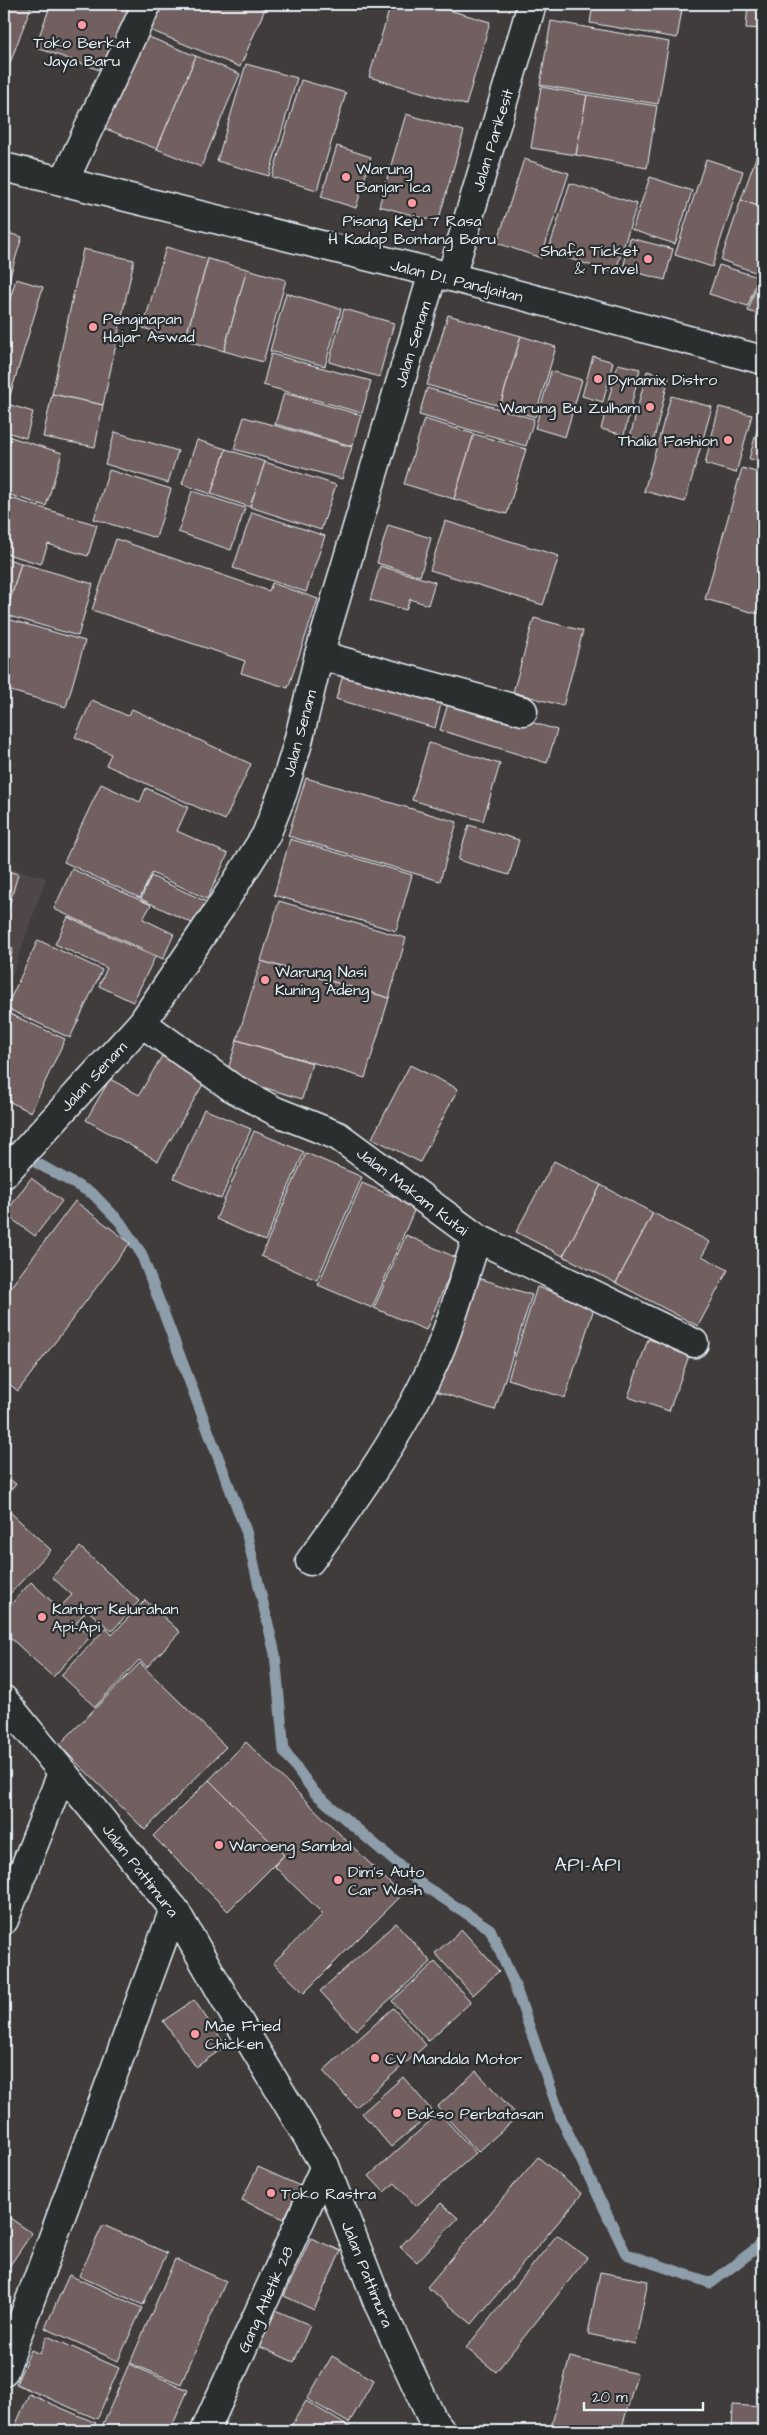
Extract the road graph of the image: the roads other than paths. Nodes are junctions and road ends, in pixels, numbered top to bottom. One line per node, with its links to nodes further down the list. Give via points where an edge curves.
1 (147, 4): 4 (street)
2 (532, 4): 5 (street, Jalan Parikesit)
3 (4, 167): 4 (street, Jalan D.I. Pandjaitan)
4 (64, 181): 5 (street, Jalan D.I. Pandjaitan)
5 (442, 275): 6 (street, Jalan D.I. Pandjaitan); 7 (street, Jalan Senam)
6 (763, 360)
7 (319, 655): 8 (street); 9 (street, Jalan Senam, via 297,746 266,835)
8 (523, 711)
9 (142, 1023): 10 (street, Jalan Senam); 11 (street, Jalan Makam Kutai, via 231,1087 275,1111 338,1136)
10 (4, 1174)
11 (477, 1238): 12 (street, Jalan Makam Kutai); 13 (street, via 439,1353 406,1419 367,1482)
12 (694, 1343)
13 (310, 1561)
14 (4, 1700): 15 (street, Jalan Pattimura)
15 (62, 1773): 16 (street, Jalan Pattimura); 17 (street)
16 (174, 1909): 18 (street, Jalan Pattimura); 19 (street)
17 (4, 1920)
18 (325, 2166): 20 (street, Gang Atletik 28); 21 (street, Jalan Pattimura, via 378,2303 433,2421)
19 (4, 2371)
20 (205, 2431)
21 (441, 2431)

